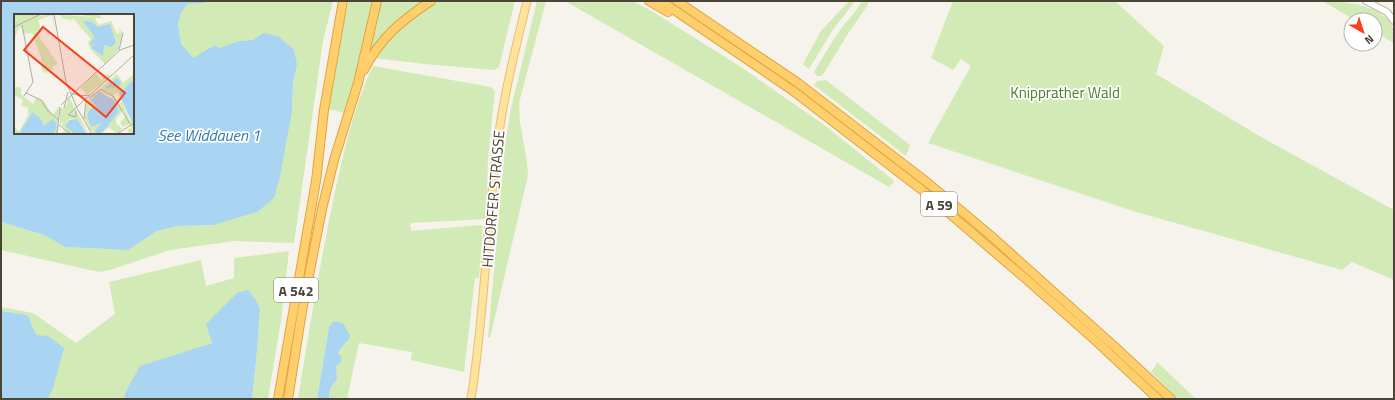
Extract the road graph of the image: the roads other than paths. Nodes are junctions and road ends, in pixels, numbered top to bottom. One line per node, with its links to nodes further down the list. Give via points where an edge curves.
1 (344, 1): 14 (highway, A 542)
2 (377, 1): 13 (highway, A 542)
3 (431, 1): 13 (highway, via 402,21 380,43)
4 (528, 1): 16 (main road, HITDORFER STRASSE, via 507,82 498,141 482,325)
5 (649, 1): 11 (highway)
6 (661, 1): 11 (highway, A 59)
7 (677, 1): 12 (highway, A 59)
8 (687, 1): 12 (highway, via 734,33)
9 (1366, 1): 10 (street, via 1387,12)
10 (1394, 21)
11 (703, 28): 17 (highway, A 59, via 792,90 922,190 984,241)
12 (748, 48): 18 (highway, A 59, via 928,183 996,240)
13 (358, 83): 15 (highway, A 542, via 334,160 317,230)
14 (278, 399)
15 (288, 399)
16 (472, 399)
17 (1158, 399)
18 (1171, 399)

